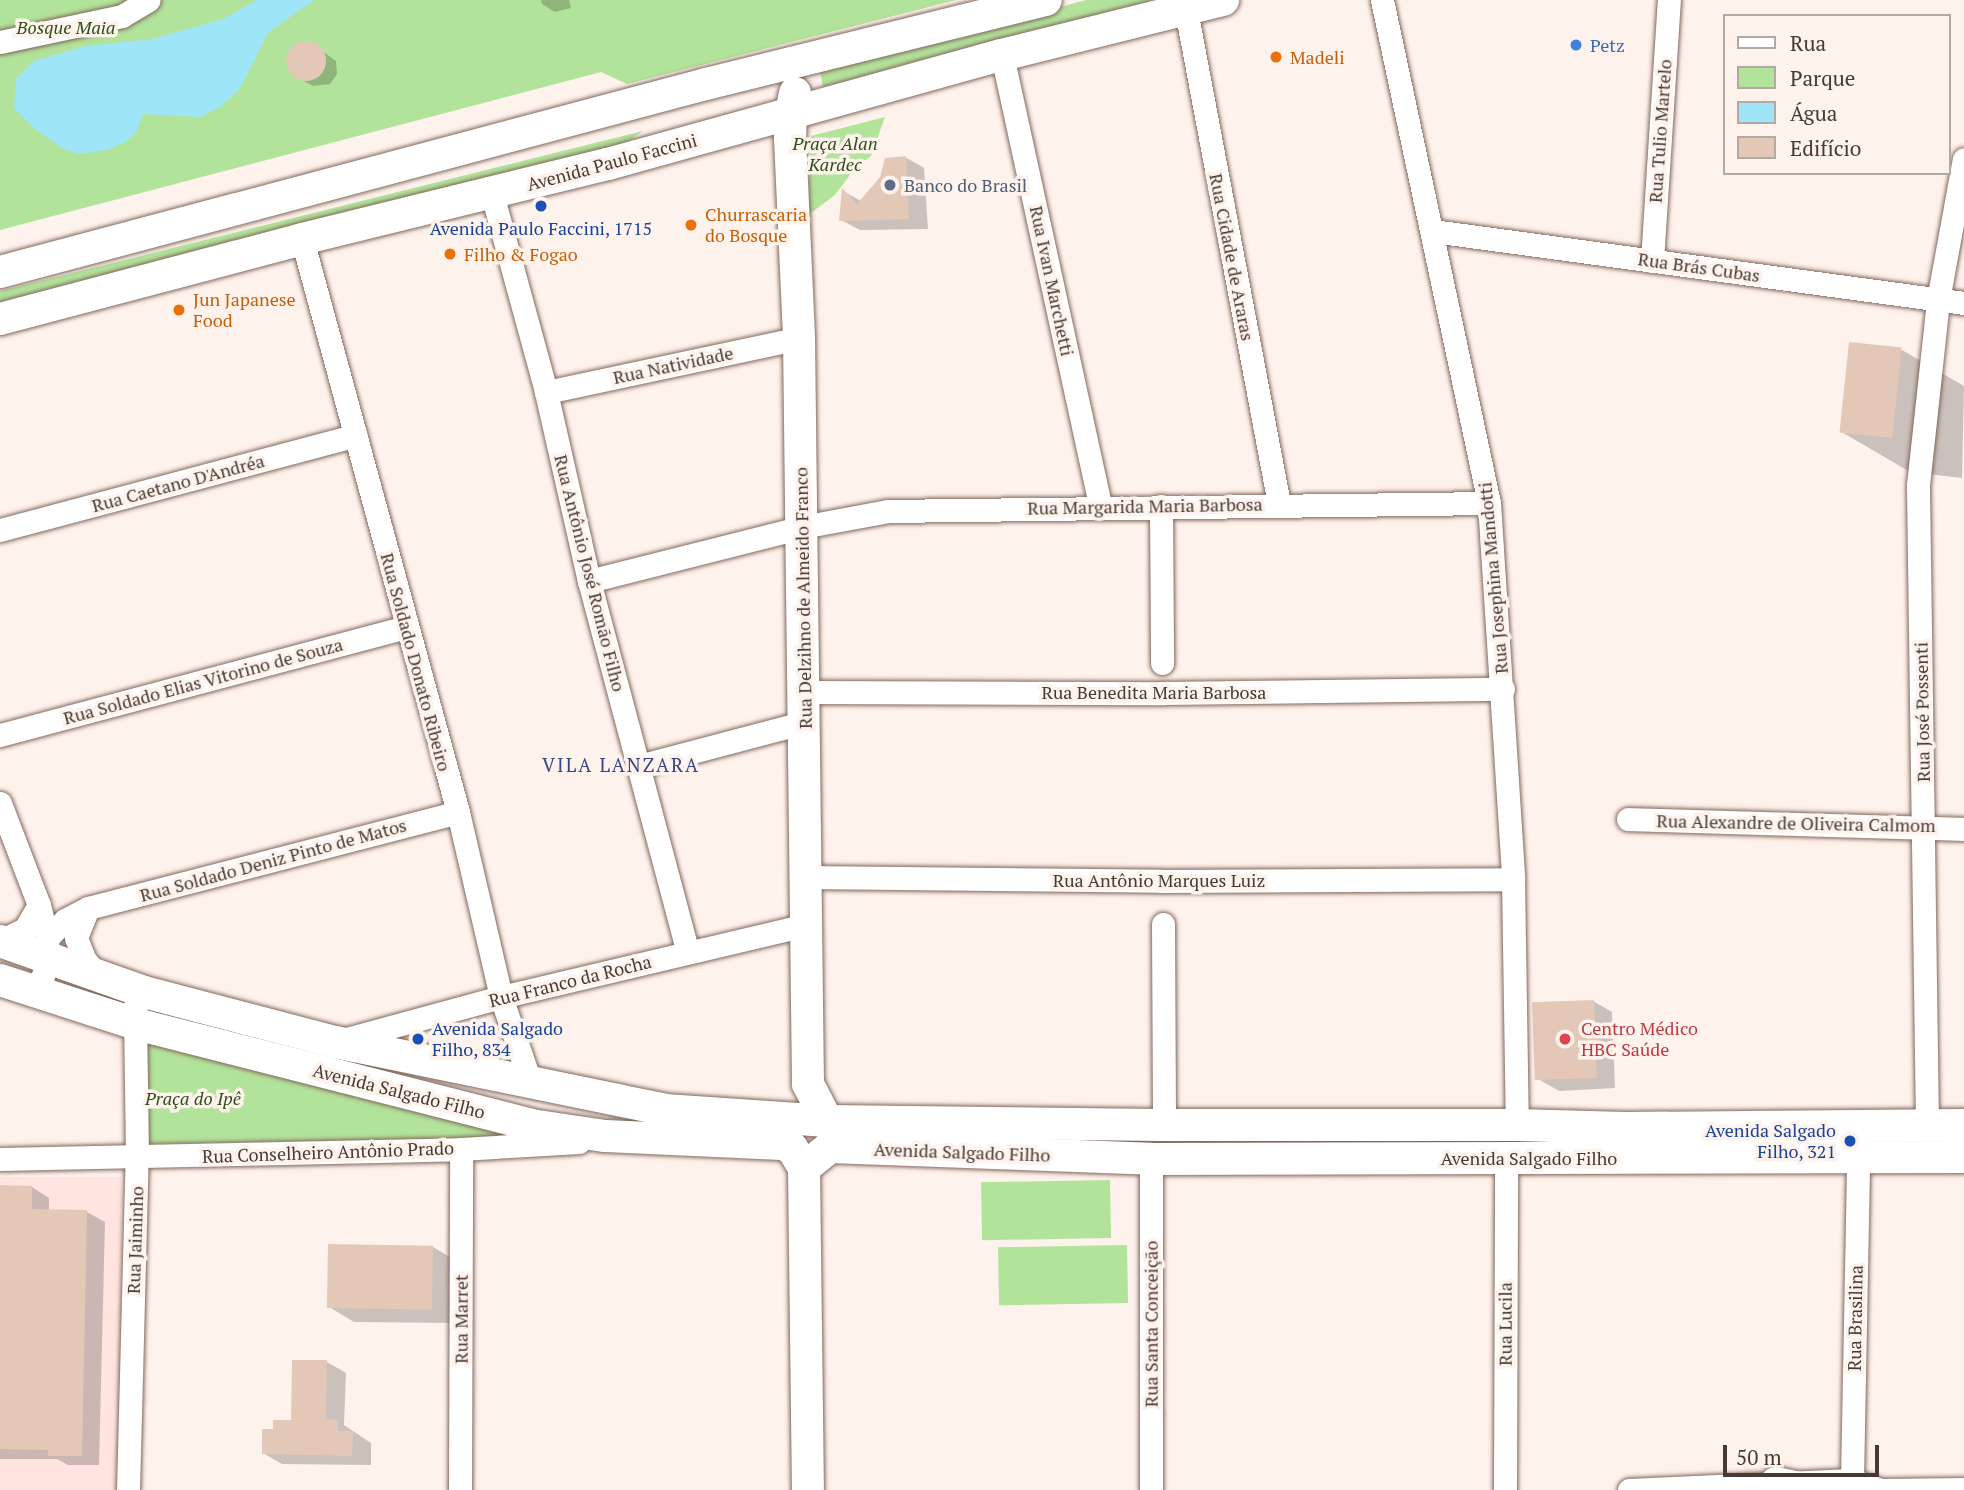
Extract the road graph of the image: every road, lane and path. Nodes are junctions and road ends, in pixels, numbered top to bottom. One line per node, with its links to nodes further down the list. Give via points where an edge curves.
1 (149, 0): 7 (street, via 122,16)
2 (1045, 0): 9 (main road)
3 (1223, 0): 6 (main road, Avenida Paulo Faccini)
4 (1381, 0): 15 (street, Rua Josephina Mandotti)
5 (1669, 0): 17 (street, Rua Tulio Martelo)
6 (1186, 10): 8 (main road, Avenida Paulo Faccini); 26 (street, Rua Cidade de Araras)
7 (0, 42)
8 (1002, 55): 11 (main road, Avenida Paulo Faccini); 28 (street, Rua Ivan Marchetti)
9 (815, 58): 10 (main road); 11 (main road, via 798,84)
10 (654, 100): 13 (main road, via 664,110 667,126 660,140); 18 (main road)
11 (790, 113): 13 (main road, Avenida Paulo Faccini); 22 (main road, Rua Delzihno de Almeido Franco)
12 (1964, 159): 19 (street, Rua José Possenti)
13 (608, 164): 14 (main road, Avenida Paulo Faccini)
14 (492, 194): 16 (main road, Avenida Paulo Faccini); 23 (street, Rua Antônio José Romão Filho)
15 (1433, 231): 17 (street, Rua Brás Cubas); 25 (street, Rua Josephina Mandotti)
16 (302, 239): 21 (main road, Avenida Paulo Faccini); 24 (street, Rua Soldado Donato Ribeiro)
17 (1652, 261): 19 (street, Rua Brás Cubas)
18 (0, 272)
19 (1938, 300): 20 (street, Rua Brás Cubas); 41 (street, Rua José Possenti, via 1918,485)
20 (1964, 303)
21 (0, 319)
22 (799, 338): 23 (street, Rua Natividade); 29 (main road, Rua Delzihno de Almeido Franco)
23 (546, 392): 31 (street, Rua Antônio José Romão Filho)
24 (356, 435): 30 (street, Rua Caetano D'Andréa); 32 (street, Rua Soldado Donato Ribeiro)
25 (1489, 503): 26 (street, Rua Margarida Maria Barbosa); 34 (street, Rua Josephina Mandotti)
26 (1279, 504): 27 (street, Rua Margarida Maria Barbosa)
27 (1161, 506): 28 (street, Rua Margarida Maria Barbosa); 33 (street)
28 (1101, 508): 29 (street, Rua Margarida Maria Barbosa, via 888,511)
29 (802, 527): 31 (street, Rua Margarida Maria Barbosa); 35 (main road, Rua Delzihno de Almeido Franco)
30 (0, 530)
31 (589, 581): 37 (street, Rua Antônio José Romão Filho)
32 (405, 627): 36 (street, Rua Soldado Elias Vitorino de Souza); 39 (street, Rua Soldado Donato Ribeiro)
33 (1162, 663)
34 (1503, 689): 35 (street, Rua Benedita Maria Barbosa); 44 (street, Rua Josephina Mandotti)
35 (805, 707): 37 (street, Rua Benedita Maria Barbosa); 43 (main road, Rua Delzihno de Almeido Franco)
36 (0, 735)
37 (639, 766): 51 (street, Rua Antônio José Romão Filho)
38 (0, 803): 45 (street)
39 (458, 812): 46 (street, Rua Soldado Deniz Pinto de Matos); 56 (street, Rua Soldado Donato Ribeiro)
40 (1628, 819): 41 (street, Rua Alexandre de Oliveira Calmom)
41 (1924, 825): 42 (street, Rua Alexandre de Oliveira Calmom); 65 (street, Rua José Possenti)
42 (1964, 828)
43 (804, 877): 44 (street, Rua Antônio Marques Luiz); 48 (main road, Rua Delzihno de Almeido Franco)
44 (1513, 879): 64 (street, Rua Josephina Mandotti)
45 (39, 905): 49 (street, via 25,929); 50 (street)
46 (88, 908): 50 (street, Rua Soldado Deniz Pinto de Matos, via 65,920); 52 (street, via 76,938 85,960)
47 (1163, 924): 63 (street)
48 (805, 925): 51 (street, Rua Franco da Rocha); 60 (main road, Rua Delzihno de Almeido Franco)
49 (0, 941): 50 (main road, Avenida Salgado Filho)
50 (47, 948): 52 (main road, Avenida Salgado Filho); 54 (street, via 43,976)
51 (688, 952): 56 (street, Rua Franco da Rocha)
52 (100, 977): 55 (main road, Avenida Salgado Filho)
53 (0, 980): 54 (main road, Avenida Salgado Filho)
54 (32, 992): 57 (main road, Avenida Salgado Filho)
55 (144, 992): 57 (street, Rua Jaiminho, via 135,1007); 58 (main road, Avenida Salgado Filho)
56 (500, 997): 58 (street, Rua Franco da Rocha); 59 (street, Rua Soldado Donato Ribeiro)
57 (136, 1024): 67 (main road, Avenida Salgado Filho, via 531,1125); 70 (street, Rua Jaiminho)
58 (335, 1042): 59 (main road, Avenida Salgado Filho)
59 (531, 1084): 61 (main road, Avenida Salgado Filho, via 665,1110)
60 (808, 1084): 61 (main road, via 792,1107); 62 (main road, Rua Delzihno de Almeido Franco)
61 (776, 1118): 62 (main road, Avenida Salgado Filho)
62 (827, 1121): 63 (main road, Avenida Salgado Filho)
63 (1164, 1125): 64 (main road, Avenida Salgado Filho)
64 (1517, 1125): 65 (main road, Avenida Salgado Filho)
65 (1927, 1125): 66 (main road, Avenida Salgado Filho)
66 (1964, 1125)
67 (656, 1138): 68 (street, Rua Conselheiro Antônio Prado); 75 (main road, Avenida Salgado Filho, via 782,1144 796,1152)
68 (461, 1149): 70 (street, Rua Conselheiro Antônio Prado); 80 (street, Rua Marret)
69 (1858, 1156): 71 (main road, Avenida Salgado Filho); 74 (main road, Avenida Salgado Filho); 76 (street, Rua Brasilina)
70 (137, 1157): 72 (street, Rua Conselheiro Antônio Prado); 79 (street, Rua Jaiminho)
71 (1964, 1157)
72 (0, 1159)
73 (1152, 1159): 74 (main road, Avenida Salgado Filho); 75 (main road, Avenida Salgado Filho, via 830,1147); 82 (street, Rua Santa Conceição)
74 (1506, 1159): 83 (street, Rua Lucila)
75 (804, 1167): 81 (main road)
76 (1852, 1480): 77 (street); 86 (street)
77 (1776, 1483): 84 (street); 85 (main road)
78 (1964, 1489): 86 (street)
79 (128, 1490)
80 (460, 1490)
81 (808, 1490)
82 (1151, 1490)
83 (1505, 1490)
84 (1629, 1490)
85 (1809, 1490)
86 (1883, 1490)

